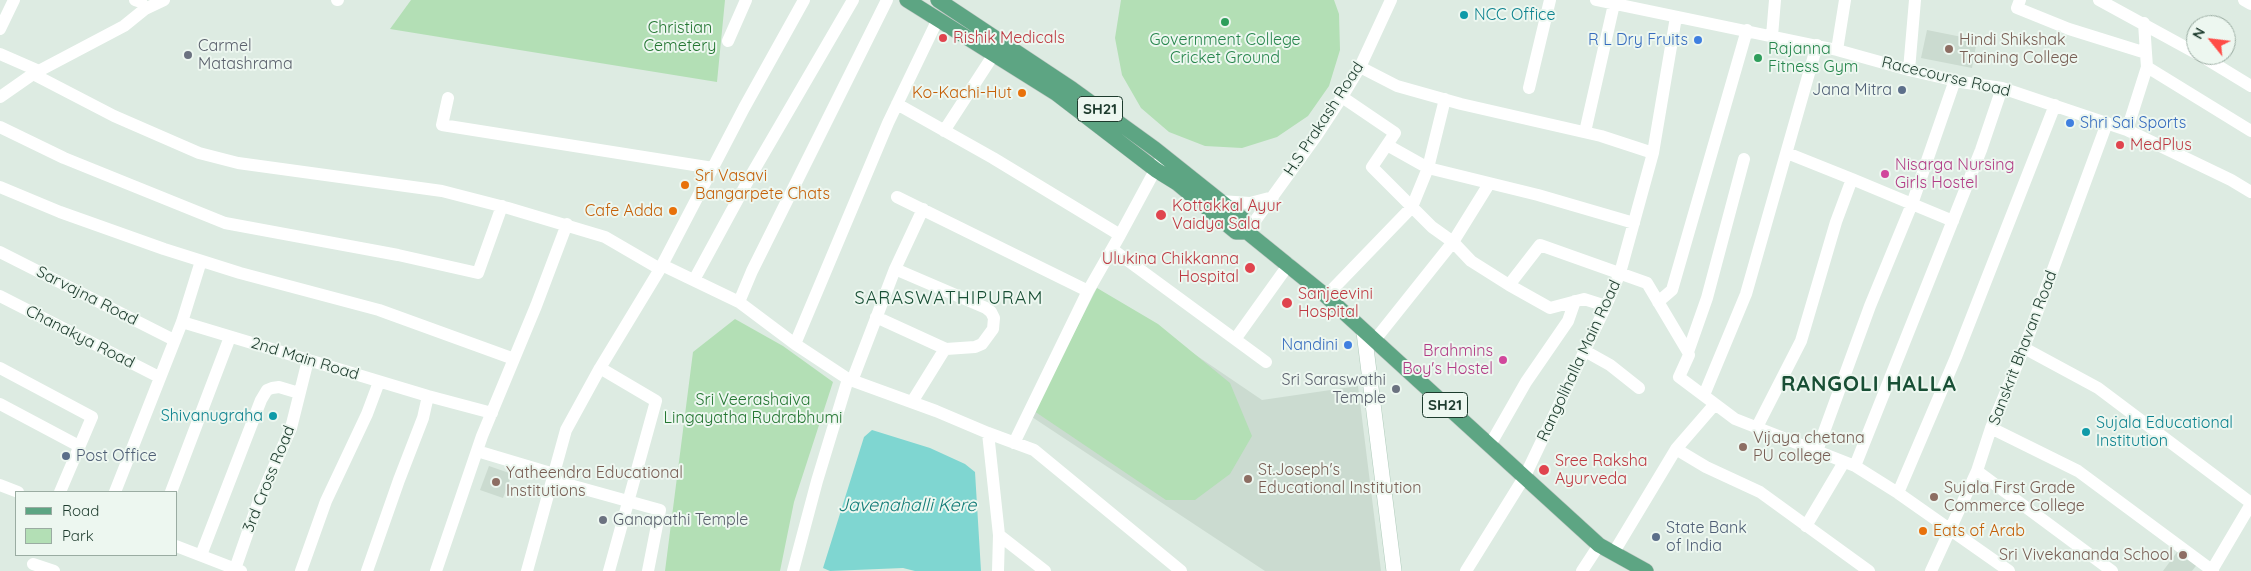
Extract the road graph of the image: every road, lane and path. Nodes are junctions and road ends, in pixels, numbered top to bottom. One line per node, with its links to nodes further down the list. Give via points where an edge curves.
1 (14, 0): 24 (street)
2 (164, 0): 18 (street)
3 (746, 0): 27 (street)
4 (804, 0): 60 (street)
5 (853, 0): 87 (street)
6 (887, 0): 93 (street)
7 (907, 0): 22 (main road)
8 (938, 0): 58 (main road, SH21, via 1072,89)
9 (1391, 0): 35 (street, H.S Prakash Road)
10 (1550, 0): 41 (street)
11 (1596, 0): 19 (street, Racecourse Road)
12 (1775, 0): 26 (street)
13 (1845, 0): 30 (street)
14 (1915, 0): 37 (street)
15 (2020, 0): 31 (street, via 2017,8)
16 (2099, 0): 23 (street)
17 (2244, 0): 20 (street)
18 (141, 3): 38 (street, via 124,26)
19 (1614, 4): 21 (street, Racecourse Road); 54 (street)
20 (2251, 4)
21 (1676, 17): 25 (street, Racecourse Road); 56 (street, Rangolihalla Main Road)
22 (938, 19): 33 (main road); 47 (street)
23 (2144, 23): 29 (street); 31 (street)
24 (0, 29)
25 (1747, 30): 26 (street, Racecourse Road); 94 (street, via 1672,290)
26 (1772, 36): 28 (street, Racecourse Road)
27 (728, 41)
28 (1817, 45): 30 (street, Racecourse Road); 57 (street)
29 (2186, 47)
30 (1837, 50): 37 (street, Racecourse Road)
31 (2146, 53): 36 (street)
32 (0, 54): 38 (street)
33 (994, 54): 52 (street); 62 (main road, via 1057,94)
34 (2216, 65): 40 (street)
35 (1360, 67): 43 (street, H.S Prakash Road); 46 (street, via 1397,86)
36 (2147, 67): 51 (street); 53 (street)
37 (1909, 70): 39 (street, Racecourse Road)
38 (36, 73): 44 (street); 71 (street, via 114,116 199,153 238,163 442,191)
39 (1955, 80): 42 (street, Racecourse Road); 70 (street)
40 (2251, 86)
41 (1528, 88)
42 (2002, 88): 48 (street, Racecourse Road); 74 (street)
43 (1342, 96): 55 (street, via 1395,133); 68 (street, H.S Prakash Road)
44 (0, 97)
45 (448, 98): 60 (street, via 442,125)
46 (1444, 99): 54 (street); 61 (street)
47 (897, 104): 52 (street); 102 (street)
48 (2055, 105): 49 (street, Racecourse Road); 141 (street, via 1956,357)
49 (2107, 122): 51 (street, Racecourse Road); 103 (street, Sanskrit Bhavan Road)
50 (0, 127): 71 (street, via 64,158 225,223 398,255 478,274)
51 (2127, 130): 66 (street, Racecourse Road)
52 (944, 131): 78 (street)
53 (2251, 131)
54 (1585, 132): 56 (street)
55 (1387, 145): 61 (street); 72 (street, via 1372,167)
56 (1653, 153): 75 (street, Rangolihalla Main Road)
57 (1787, 153): 63 (street); 117 (street, via 1746,294)
58 (1163, 156): 62 (street); 69 (main road, SH21)
59 (1744, 159): 106 (street)
60 (712, 168): 84 (street)
61 (1428, 168): 64 (street); 72 (street)
62 (1156, 170): 77 (main road, via 1177,183 1236,232); 78 (street)
63 (1852, 179): 70 (street); 123 (street, via 1801,341)
64 (1488, 184): 75 (street); 79 (street)
65 (0, 187): 82 (street, via 60,212)
66 (2251, 192)
67 (897, 196): 73 (street)
68 (1273, 197): 69 (street, via 1250,203); 77 (street, H.S Prakash Road)
69 (1220, 201): 77 (main road, SH21, via 1244,220)
70 (1912, 204): 74 (street); 131 (street, via 1870,306)
71 (502, 206): 76 (street)
72 (1412, 207): 79 (street); 91 (street)
73 (923, 209): 85 (street); 89 (street)
74 (1953, 220): 132 (street)
75 (1634, 223): 86 (street, Rangolihalla Main Road)
76 (567, 224): 84 (street, via 605,237); 107 (street)
77 (1247, 232): 83 (main road, SH21)
78 (1120, 235): 80 (street)
79 (1453, 242): 88 (street, via 1471,261); 98 (street)
80 (1112, 249): 89 (street); 100 (street)
81 (0, 252): 101 (street, Sarvajna Road)
82 (201, 260): 97 (street); 107 (street, via 379,310)
83 (1289, 264): 91 (main road, SH21); 100 (street)
84 (661, 267): 87 (street); 111 (street)
85 (895, 270): 96 (street); 104 (street, via 991,312 993,329 982,344)
86 (1620, 273): 88 (street, via 1540,246); 94 (street, via 1647,283); 95 (street, Rangolihalla Main Road)
87 (694, 280): 93 (street)
88 (1509, 285): 92 (street, via 1545,307)
89 (1088, 292): 126 (street)
90 (0, 296): 112 (street, Chanakya Road)
91 (1326, 296): 98 (main road, SH21)
92 (1575, 301): 95 (street); 127 (street, via 1568,321 1526,382)
93 (739, 302): 102 (street)
94 (1658, 302): 106 (street)
95 (1606, 306): 105 (street, Rangolihalla Main Road)
96 (876, 318): 104 (street); 113 (street)
97 (182, 322): 99 (street, 2nd Main Road); 101 (street)
98 (1369, 336): 127 (main road, SH21); 164 (street)
99 (230, 337): 108 (street, 2nd Main Road); 140 (street)
100 (1236, 338): 109 (street)
101 (174, 340): 112 (street)
102 (795, 344): 113 (street)
103 (2024, 348): 124 (street, Sanskrit Bhavan Road); 143 (street, via 2098,388)
104 (946, 349): 119 (street)
105 (1585, 351): 115 (street, via 1610,365); 134 (street, Rangolihalla Main Road)
106 (1688, 352): 117 (street, via 1679,377)
107 (514, 359): 122 (street)
108 (308, 360): 114 (street, 2nd Main Road); 116 (street, 3rd Cross Road)
109 (1266, 362)
110 (0, 368): 128 (street, via 92,417)
111 (600, 368): 135 (street, via 566,430); 142 (street, via 656,401)
112 (160, 377): 139 (street)
113 (850, 380): 119 (street); 160 (street, via 817,480)
114 (379, 382): 118 (street, 2nd Main Road); 154 (street, via 326,501)
115 (1639, 388)
116 (299, 393): 150 (street, via 279,387 265,393); 152 (street, 3rd Cross Road, via 291,428 258,503)
117 (1704, 395): 121 (street)
118 (428, 396): 122 (street, 2nd Main Road); 155 (street, via 423,418)
119 (912, 402): 125 (street)
120 (0, 404): 128 (street)
121 (1715, 404): 123 (street, via 1735,419); 129 (street)
122 (492, 413): 130 (street)
123 (1757, 427): 131 (street)
124 (1991, 428): 133 (street, Sanskrit Bhavan Road); 172 (street, via 2078,471)
125 (988, 433): 126 (street); 146 (street)
126 (1014, 443): 163 (street, via 1034,450)
127 (1490, 445): 134 (main road, SH21)
128 (79, 446): 138 (street)
129 (1676, 449): 144 (street, via 1760,492); 149 (street)
130 (477, 451): 135 (street); 156 (street)
131 (1817, 451): 132 (street)
132 (1850, 464): 141 (street); 144 (street)
133 (1977, 471): 145 (street, Sanskrit Bhavan Road); 171 (street)
134 (1524, 476): 147 (main road, SH21); 165 (street, Rangolihalla Main Road)
135 (553, 477): 142 (street); 157 (street)
136 (0, 484): 137 (street)
137 (16, 491)
138 (60, 491)
139 (115, 491)
140 (171, 491)
141 (1898, 493): 145 (street)
142 (630, 502): 158 (street); 159 (street, via 660,510)
143 (2251, 503): 172 (street)
144 (1806, 526): 168 (street)
145 (1950, 530): 169 (street, Sanskrit Bhavan Road); 170 (street)
146 (999, 535): 161 (street); 162 (street)
147 (1599, 544): 149 (main road, SH21); 166 (street)
148 (178, 547): 150 (street)
149 (1614, 552): 167 (main road, SH21)
150 (201, 554): 152 (street)
151 (33, 563): 153 (street)
152 (238, 570)
153 (54, 571)
154 (301, 571)
155 (367, 571)
156 (436, 571)
157 (527, 571)
158 (609, 571)
159 (648, 571)
160 (793, 571)
161 (998, 571)
162 (1045, 571)
163 (1182, 571)
164 (1394, 571)
165 (1466, 571)
166 (1582, 571)
167 (1646, 571)
168 (1869, 571)
169 (1931, 571)
170 (2009, 571)
171 (2112, 571)
172 (2212, 571)

